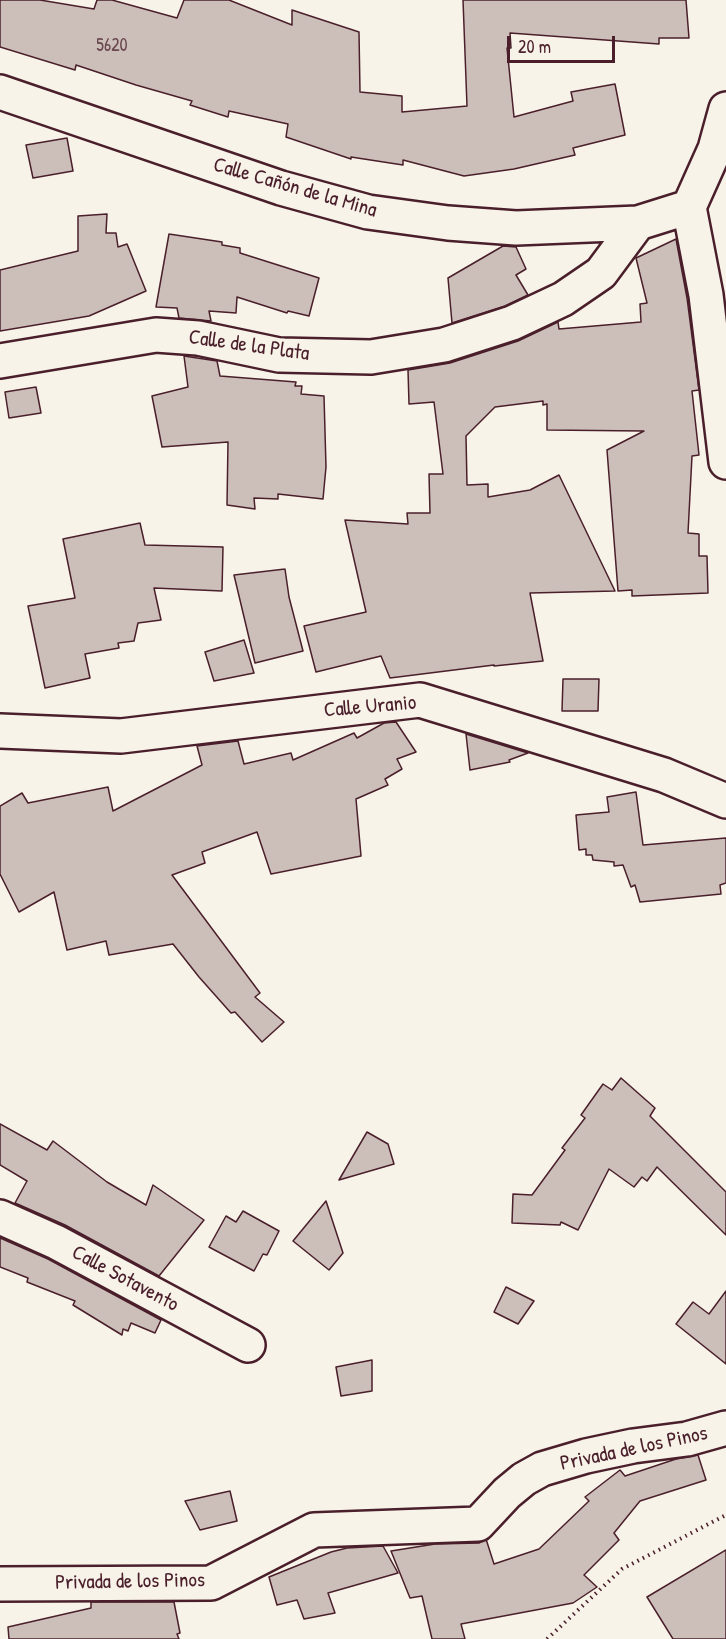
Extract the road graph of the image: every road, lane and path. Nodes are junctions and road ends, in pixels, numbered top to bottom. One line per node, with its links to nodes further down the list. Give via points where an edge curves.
1 (0, 92): 4 (street, Calle Cañón de la Mina, via 281,188 368,213 516,228)
2 (726, 109): 3 (street, via 715,148)
3 (689, 207): 4 (street, Calle Cañón de la Mina); 6 (street, via 706,295)
4 (638, 223): 5 (street, Calle de la Plata, via 601,273 563,299 512,323 444,345 371,357 279,355 198,338 156,335)
5 (0, 361)
6 (726, 462)
7 (0, 731): 8 (street, Calle Uranio, via 121,736 420,700 664,775)
8 (726, 801)
9 (0, 1217): 10 (street, Calle Sotavento, via 56,1242)
10 (248, 1345)
11 (726, 1428): 13 (street, Privada de los Pinos, via 687,1439 586,1456 542,1469 507,1493 478,1524 314,1530 211,1583)
12 (726, 1515): 14 (path, via 622,1569)
13 (0, 1584)
14 (547, 1639)

